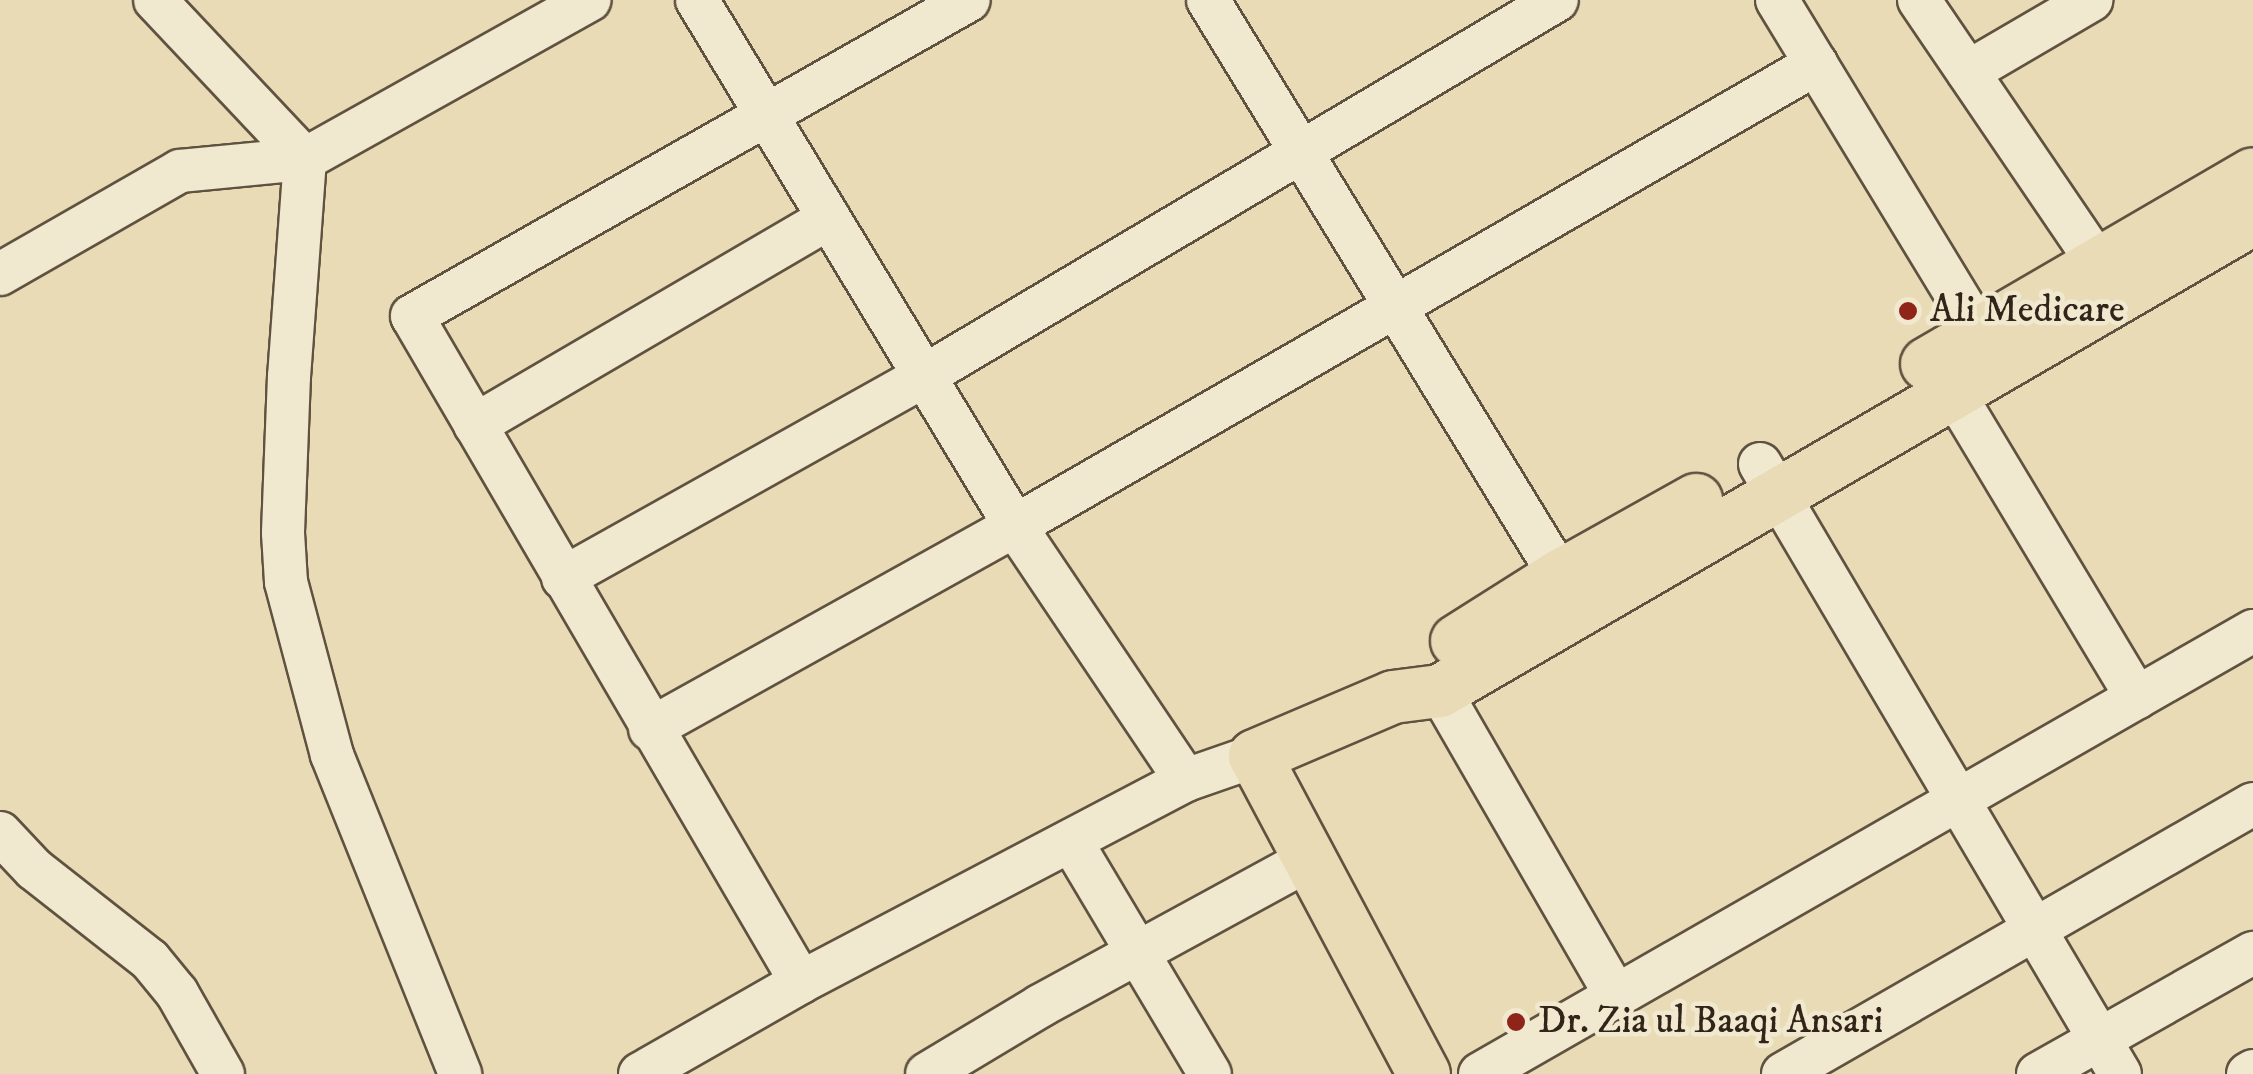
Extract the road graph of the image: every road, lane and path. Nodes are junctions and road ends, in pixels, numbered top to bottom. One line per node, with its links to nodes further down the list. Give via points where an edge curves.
1 (156, 0): 14 (street)
2 (590, 0): 14 (street)
3 (696, 0): 12 (street)
4 (968, 0): 12 (street)
5 (1208, 0): 13 (street)
6 (1557, 0): 13 (street)
7 (1777, 0): 10 (street)
8 (1920, 0): 11 (street)
9 (2077, 4): 11 (street)
10 (1816, 64): 20 (street); 21 (street)
11 (1968, 72): 18 (street)
12 (767, 117): 16 (street); 24 (street, via 412,316)
13 (1300, 152): 20 (street); 22 (street)
14 (306, 158): 19 (street, via 180,170); 47 (street, via 289,376 286,582 332,754)
15 (2253, 174): 18 (main road)
16 (829, 218): 22 (street); 24 (street)
17 (2253, 219): 21 (main road)
18 (2098, 264): 21 (main road)
19 (0, 274)
20 (1395, 308): 26 (street); 27 (street)
21 (1988, 348): 23 (main road); 25 (main road)
22 (924, 376): 26 (street); 28 (street)
23 (1952, 390): 25 (main road); 31 (street)
24 (475, 425): 28 (street)
25 (1768, 479): 27 (main road); 30 (main road); 35 (street)
26 (1016, 526): 32 (street); 34 (street)
27 (1560, 576): 30 (main road, via 1424,662)
28 (564, 578): 32 (street)
29 (2253, 631): 31 (street)
30 (1416, 694): 33 (main road); 44 (street)
31 (2137, 698): 35 (street)
32 (650, 728): 43 (street)
33 (1255, 756): 34 (street); 39 (main road)
34 (1186, 780): 38 (street)
35 (1957, 801): 40 (street); 44 (street)
36 (2253, 804): 40 (street)
37 (0, 832): 46 (street, via 34,869 150,960)
38 (1071, 841): 42 (street); 43 (street)
39 (1310, 859): 42 (street); 51 (main road)
40 (2032, 927): 45 (street); 53 (street)
41 (2253, 953): 45 (street)
42 (1136, 954): 49 (street); 50 (street)
43 (801, 982): 48 (street)
44 (1616, 996): 52 (street)
45 (2110, 1057): 54 (street)
46 (223, 1074)
47 (460, 1074)
48 (640, 1074)
49 (927, 1074)
50 (1210, 1074)
51 (1424, 1074)
52 (1480, 1074)
53 (1783, 1074)
54 (2038, 1074)

